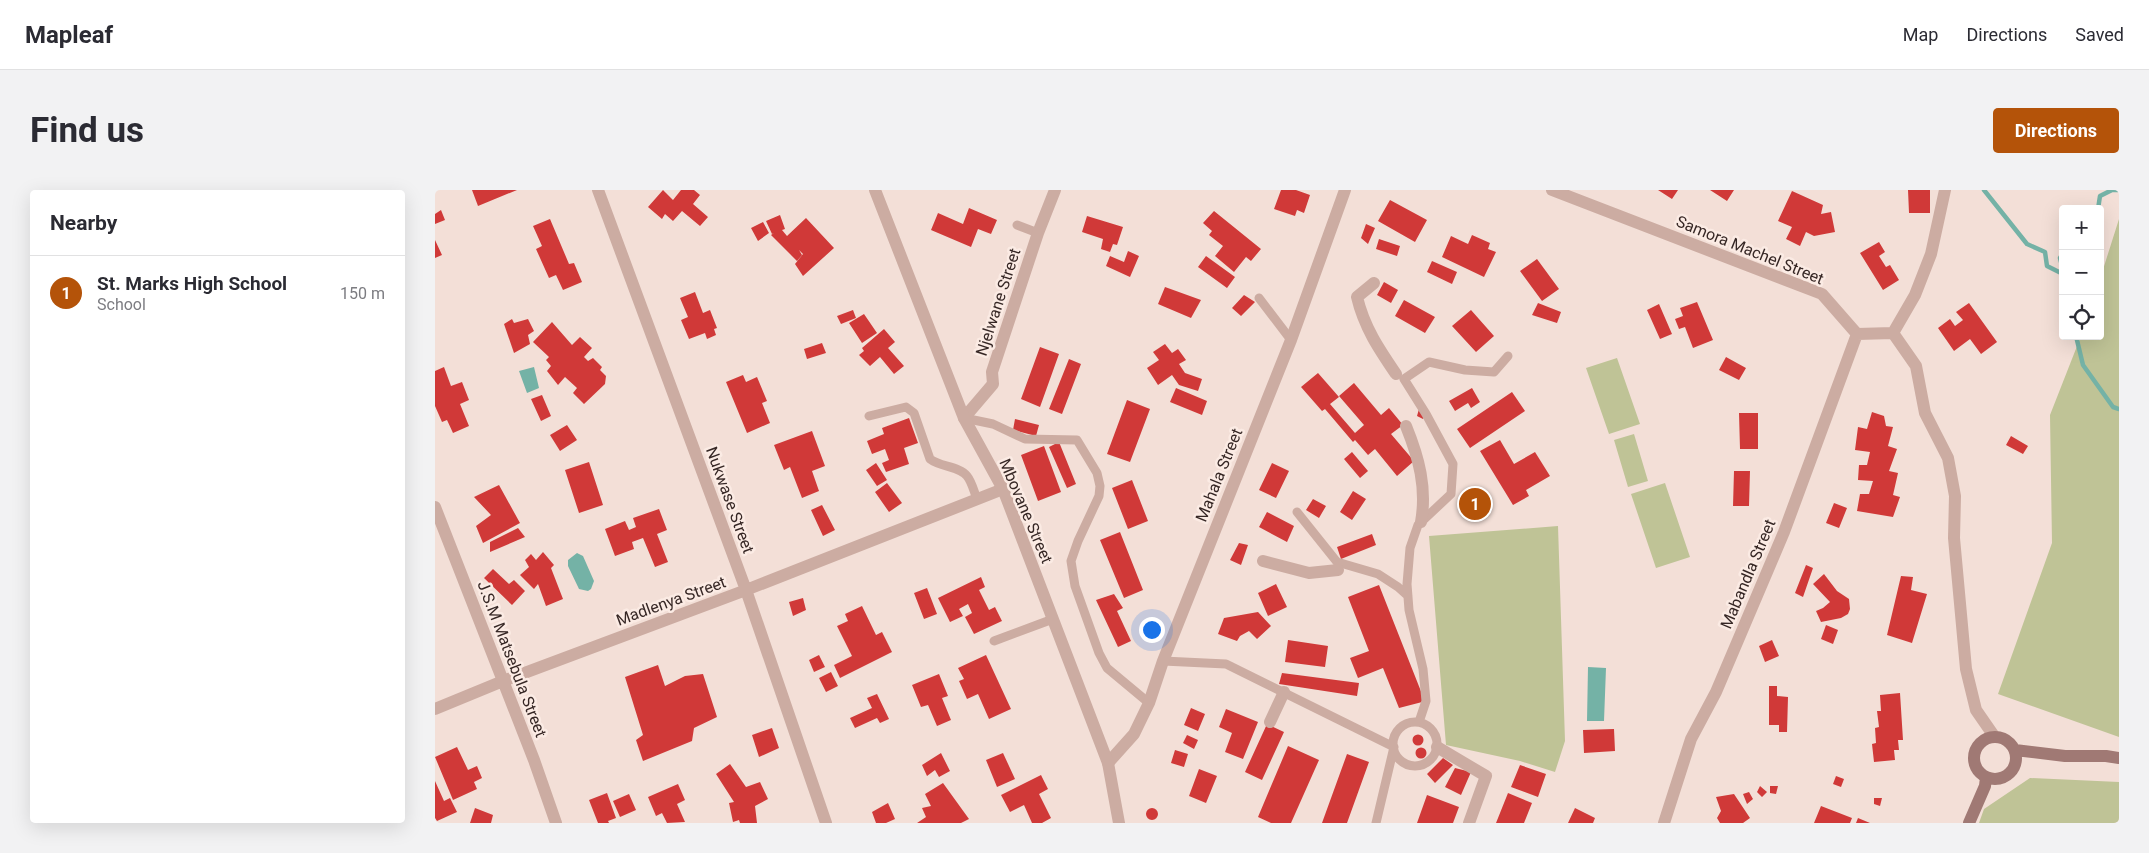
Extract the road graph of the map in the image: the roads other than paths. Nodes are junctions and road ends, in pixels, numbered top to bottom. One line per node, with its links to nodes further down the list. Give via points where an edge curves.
1 (598, 190): 26 (street, Nukwase Street)
2 (875, 190): 17 (street, Mbovane Street)
3 (1055, 190): 8 (street, Njelwane Street)
4 (1345, 190): 13 (street, Mahala Street)
5 (1552, 190): 12 (street, Samora Machel Street, via 1822,294)
6 (1945, 190): 11 (street, via 1931,254 1915,295)
7 (1017, 225): 8 (lane)
8 (1038, 233): 17 (street, Njelwane Street, via 992,372 993,384)
9 (1374, 283): 15 (street, via 1357,297 1371,336)
10 (1259, 298): 13 (lane)
11 (1893, 333): 12 (street); 37 (street, via 1916,366 1925,413 1948,458 1955,496 1954,538 1966,669 1977,710)
12 (1857, 334): 49 (street, Mabandla Street, via 1784,532 1716,692 1691,740)
13 (1291, 340): 30 (street, Mahala Street)
14 (1508, 356): 23 (lane, via 1494,372 1429,362 1404,379 1453,464 1451,494)
15 (1396, 374)
16 (869, 416): 20 (lane, via 906,407 910,409 930,458 963,472)
17 (964, 418): 19 (street, Mbovane Street); 33 (lane, via 993,424 1025,439 1077,440 1097,473 1100,486 1099,496 1071,561 1075,586 1107,668)
18 (1407, 426): 23 (street, via 1422,475 1424,502)
19 (1003, 489): 20 (street, Madlenya Street); 28 (street, Mbovane Street)
20 (977, 499): 26 (street, Madlenya Street)
21 (435, 507): 31 (street, J.S.M Matsebula Street)
22 (1297, 512): 27 (lane, via 1337,562 1378,574)
23 (1421, 522): 27 (lane, via 1410,548)
24 (1263, 561): 25 (street, via 1309,573)
25 (1338, 570)
26 (746, 590): 31 (street, Madlenya Street); 45 (street, Nukwase Street)
27 (1407, 596): 36 (lane, via 1423,669 1426,701)
28 (1053, 620): 29 (lane); 42 (street, Mbovane Street)
29 (994, 641)
30 (1163, 661): 32 (lane, via 1227,664); 33 (street, Mahala Street)
31 (503, 681): 34 (street, Madlenya Street); 44 (street, J.S.M Matsebula Street)
32 (1284, 692): 35 (street); 38 (lane)
33 (1149, 704): 42 (street, Mahala Street, via 1134,734)
34 (435, 710)
35 (1271, 722)
36 (1419, 722): 38 (lane, via 1399,728); 39 (lane, via 1434,732)
37 (1994, 736): 40 (main road, via 2007,740); 43 (main road, via 1982,741 1974,753 1976,767)
38 (1394, 746): 39 (lane, via 1401,760 1414,766 1428,762); 47 (lane)
39 (1437, 747): 48 (street, via 1486,776)
40 (2015, 750): 41 (main road); 43 (main road, via 2012,771 2000,778)
41 (2119, 758)
42 (1108, 763): 46 (street, Mbovane Street)
43 (1986, 777): 50 (main road)
44 (557, 823)
45 (826, 823)
46 (1119, 823)
47 (1376, 823)
48 (1469, 823)
49 (1664, 823)
50 (1969, 823)

